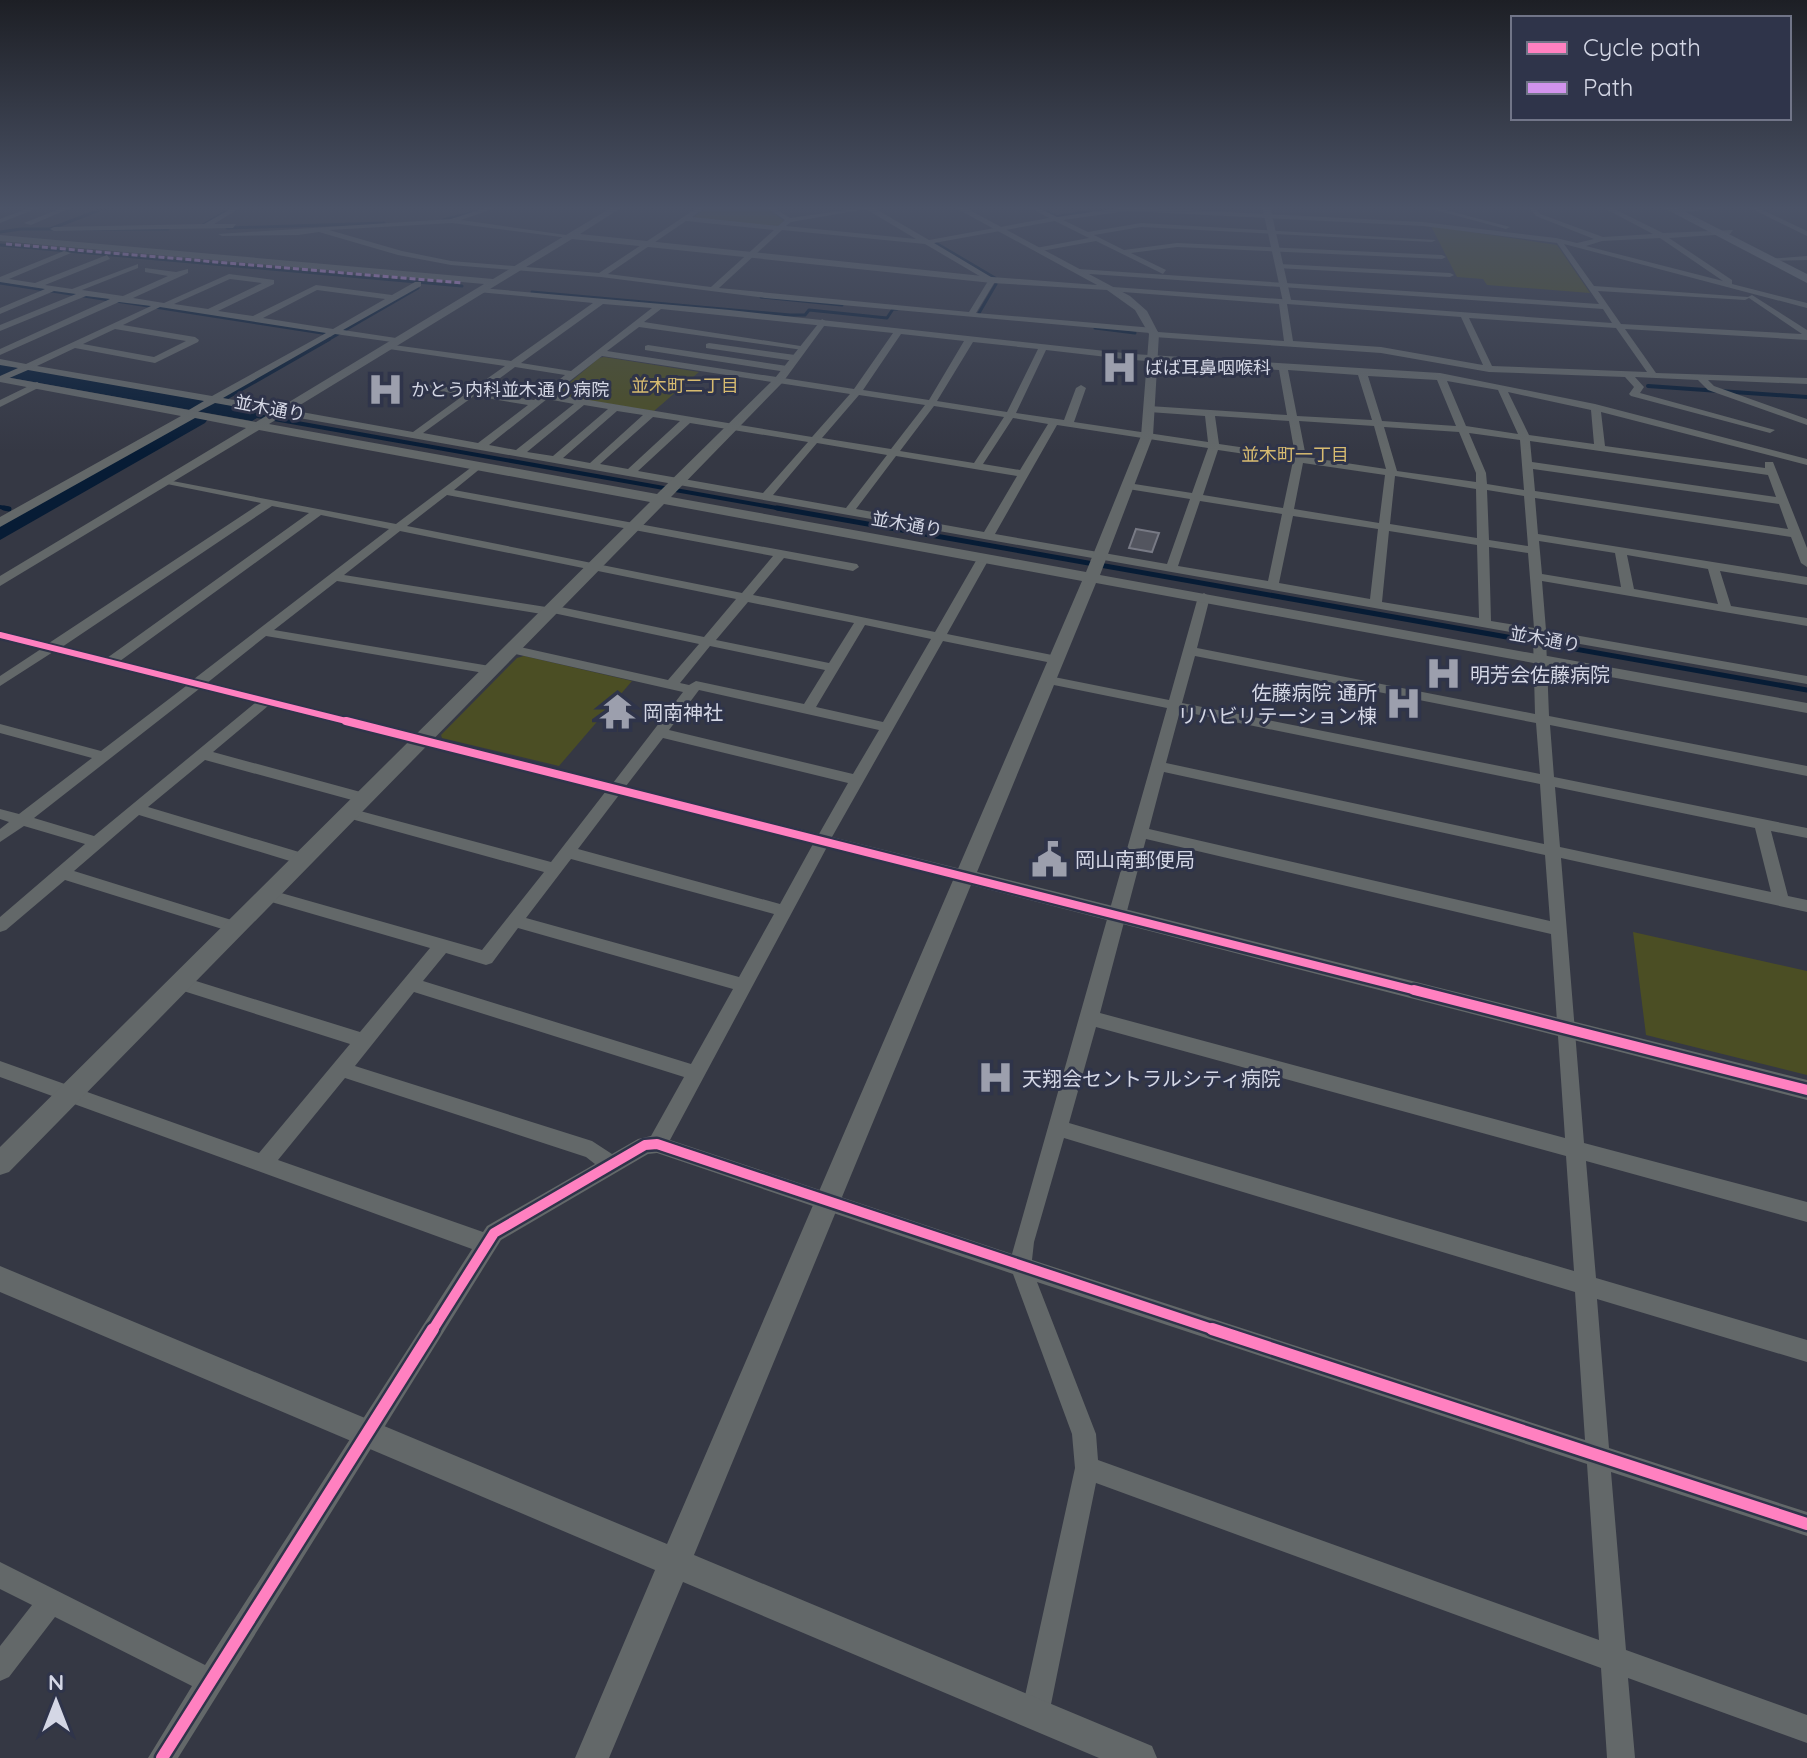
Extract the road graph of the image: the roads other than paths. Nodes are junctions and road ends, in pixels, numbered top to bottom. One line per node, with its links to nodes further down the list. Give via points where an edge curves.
1 (42, 288): 20 (street)
2 (90, 288): 22 (street)
3 (145, 288): 26 (street)
4 (201, 288): 31 (street)
5 (259, 288): 35 (street)
6 (314, 288): 39 (street)
7 (323, 288): 24 (street)
8 (411, 288): 24 (street)
9 (484, 288): 21 (street)
10 (714, 288): 37 (street)
11 (987, 288): 37 (street)
12 (1100, 288): 18 (street)
13 (1283, 288): 28 (street)
14 (1343, 288): 23 (street)
15 (1456, 288): 23 (street)
16 (1591, 288): 25 (street); 32 (street)
17 (1735, 288): 19 (street)
18 (1113, 289): 28 (street); 47 (street, via 1141,308)
19 (1739, 289): 25 (street); 30 (street)
20 (49, 290): 22 (street); 34 (street)
21 (481, 290): 27 (street); 54 (street)
22 (78, 294): 26 (street); 44 (street)
23 (1460, 296): 32 (street); 38 (street)
24 (393, 298): 48 (street)
25 (1754, 299): 50 (street)
26 (117, 300): 31 (street); 58 (street)
27 (601, 301): 29 (street); 65 (street)
28 (1285, 302): 38 (street); 53 (street)
29 (660, 306): 33 (street); 41 (street)
30 (1807, 306)
31 (157, 307): 35 (street); 42 (street)
32 (1604, 307): 43 (street)
33 (697, 309): 36 (street); 45 (street)
34 (0, 311)
35 (207, 313): 39 (street)
36 (730, 313): 40 (street); 49 (street)
37 (972, 313): 47 (street)
38 (1467, 315): 43 (street); 69 (street)
39 (253, 320): 48 (street)
40 (822, 322): 46 (street); 61 (street)
41 (637, 324): 45 (street); 59 (street)
42 (113, 326): 55 (street); 55 (street, via 195,340 155,360)
43 (1618, 326): 50 (street); 74 (street)
44 (0, 328)
45 (672, 329): 49 (street); 51 (street)
46 (899, 331): 52 (street); 85 (street)
47 (1154, 332): 53 (street); 62 (street)
48 (334, 333): 54 (street); 87 (street)
49 (705, 334): 61 (street)
50 (1807, 335)
51 (660, 339): 57 (street); 61 (street)
52 (970, 339): 56 (street); 91 (street)
53 (1289, 342): 69 (street, via 1381,350)
54 (393, 344): 65 (street); 99 (street)
55 (73, 345): 68 (street)
56 (1043, 347): 62 (street); 98 (street)
57 (648, 348): 60 (street); 63 (street)
58 (0, 352)
59 (600, 353): 63 (street); 71 (street)
60 (705, 357): 61 (street); 67 (street)
61 (795, 358): 77 (street)
62 (1153, 358): 66 (street); 94 (street)
63 (635, 359): 67 (street)
64 (0, 362): 68 (street)
65 (513, 364): 71 (street); 84 (street)
66 (1283, 366): 70 (street); 100 (street)
67 (694, 367): 77 (street)
68 (24, 368): 75 (street); 87 (street)
69 (1490, 369): 73 (street); 79 (street)
70 (1362, 372): 72 (street); 104 (street)
71 (573, 374): 86 (street)
72 (1440, 376): 79 (street); 107 (street)
73 (1629, 376): 74 (street); 108 (street, via 1639,387 1634,394)
74 (1655, 377): 76 (street)
75 (3, 378): 80 (street, 並木通り)
76 (1701, 379): 78 (street); 103 (street, via 1716,390)
77 (779, 380): 85 (street); 106 (street)
78 (1807, 381)
79 (1487, 384): 82 (street)
80 (37, 385): 90 (street); 95 (street, 並木通り)
81 (425, 386): 84 (street)
82 (1501, 387): 93 (street); 111 (street)
83 (1081, 388): 105 (street)
84 (473, 393): 89 (street); 109 (street)
85 (856, 393): 91 (street); 112 (street)
86 (545, 396): 88 (street); 89 (street)
87 (216, 401): 95 (street); 99 (street)
88 (582, 402): 92 (street); 117 (street)
89 (536, 403): 113 (street)
90 (0, 404)
91 (931, 404): 98 (street); 118 (street)
92 (616, 407): 96 (street); 119 (street)
93 (1595, 407): 115 (street); 116 (street)
94 (1149, 409): 97 (street); 110 (street)
95 (193, 412): 99 (street, 並木通り); 143 (street)
96 (651, 413): 101 (street); 122 (street)
97 (1210, 413): 100 (street); 114 (street)
98 (1009, 415): 102 (street); 125 (street)
99 (270, 418): 109 (street); 124 (street, 並木通り); 130 (street)
100 (1294, 418): 104 (street); 120 (street)
101 (688, 419): 106 (street); 126 (street)
102 (1054, 422): 105 (street); 129 (street)
103 (1807, 422)
104 (1378, 423): 107 (street); 128 (street)
105 (1068, 424): 110 (street)
106 (732, 426): 112 (street); 133 (street)
107 (1463, 429): 111 (street); 132 (street)
108 (1770, 430)
109 (416, 434): 113 (street)
110 (1147, 436): 114 (street); 131 (street)
111 (1525, 437): 115 (street); 123 (street)
112 (816, 440): 118 (street); 136 (street)
113 (481, 446): 117 (street)
114 (1214, 446): 120 (street); 137 (street)
115 (1600, 448): 127 (street)
116 (1766, 451): 121 (street); 127 (street)
117 (520, 452): 119 (street)
118 (895, 453): 125 (street); 140 (street)
119 (556, 459): 122 (street)
120 (1300, 460): 128 (street); 141 (street)
121 (1807, 462)
122 (593, 465): 126 (street)
123 (1528, 465): 135 (street); 138 (street)
124 (477, 466): 133 (street, 並木通り); 134 (street)
125 (977, 466): 129 (street)
126 (631, 472): 133 (street)
127 (1772, 472): 138 (street)
128 (1392, 473): 132 (street); 147 (street)
129 (1023, 474): 149 (street)
130 (166, 481): 139 (street); 165 (street)
131 (1128, 486): 137 (street); 157 (street)
132 (1482, 486): 135 (street); 151 (street)
133 (670, 489): 136 (street); 145 (street); 155 (street, 並木通り)
134 (444, 491): 145 (street); 146 (street)
135 (1530, 493): 148 (street); 150 (street)
136 (766, 496): 140 (street)
137 (1196, 496): 141 (street); 161 (street)
138 (1783, 501): 148 (street)
139 (270, 502): 142 (street); 181 (street)
140 (849, 511): 149 (street)
141 (1288, 511): 147 (street); 166 (street)
142 (318, 512): 146 (street); 184 (street)
143 (7, 514): 144 (street)
144 (0, 523)
145 (633, 526): 154 (street); 159 (street)
146 (397, 527): 159 (street); 162 (street)
147 (1384, 527): 151 (street); 170 (street)
148 (1796, 534): 156 (street)
149 (988, 535): 157 (street)
150 (1534, 537): 152 (street); 153 (street)
151 (1483, 543): 152 (street); 174 (street)
152 (1535, 551): 163 (street)
153 (1620, 551): 158 (street); 167 (street)
154 (781, 554): 160 (street); 169 (street)
155 (983, 559): 157 (street, 並木通り); 178 (street)
156 (1807, 563)
157 (1097, 564): 161 (street); 168 (street, 並木通り); 187 (street)
158 (1713, 566): 164 (street); 171 (street)
159 (592, 567): 169 (street); 172 (street)
160 (853, 567)
161 (1172, 567): 166 (street)
162 (333, 577): 172 (street); 176 (street)
163 (1537, 577): 167 (street); 180 (street)
164 (1807, 581)
165 (0, 582)
166 (1273, 585): 170 (street)
167 (1628, 592): 171 (street)
168 (1204, 597): 180 (street, 並木通り); 183 (street)
169 (745, 598): 173 (street); 179 (street)
170 (1376, 604): 174 (street)
171 (1726, 608): 175 (street)
172 (550, 610): 179 (street); 182 (street)
173 (862, 620): 178 (street); 185 (street)
174 (1485, 622): 180 (street)
175 (1807, 622)
176 (264, 632): 186 (street); 190 (street)
177 (0, 635): 181 (street)
178 (939, 635): 187 (street); 198 (street)
179 (708, 641): 185 (street); 191 (street)
180 (1540, 644): 188 (street); 195 (street, 並木通り); 197 (street)
181 (50, 648): 184 (street); 189 (street)
182 (511, 649): 186 (street); 191 (street)
183 (1191, 651): 194 (street); 197 (street)
184 (110, 662): 190 (street)
185 (833, 668): 196 (street)
186 (490, 670): 201 (street)
187 (1053, 670): 194 (street); 225 (street)
188 (1807, 680)
189 (0, 682)
190 (197, 684): 193 (street); 203 (street)
191 (671, 685): 192 (street)
192 (692, 690): 196 (street, via 696,685); 200 (street)
193 (266, 701): 201 (street); 202 (street)
194 (1175, 705): 204 (street); 207 (street)
195 (1807, 708)
196 (808, 709): 198 (street)
197 (1543, 719): 205 (street); 207 (street)
198 (887, 727): 206 (street)
199 (0, 728): 203 (street)
200 (658, 732): 206 (street); 208 (street)
201 (421, 740): 208 (street); 209 (street)
202 (202, 754): 209 (street); 210 (street)
203 (103, 756): 213 (street)
204 (1159, 766): 215 (street); 220 (street)
205 (1807, 771)
206 (857, 780): 218 (street)
207 (1548, 780): 214 (street); 220 (street)
208 (616, 788): 218 (street); 221 (street)
209 (363, 798): 211 (street)
210 (137, 809): 219 (street); 222 (street)
211 (349, 813): 222 (street); 223 (street)
212 (0, 814): 213 (street)
213 (21, 820): 217 (street); 219 (street)
214 (1762, 824): 216 (street); 227 (street)
215 (1140, 832): 230 (street); 234 (street)
216 (1807, 833)
217 (0, 837)
218 (823, 840): 225 (street); 229 (street)
219 (97, 842): 224 (street)
220 (1553, 850): 227 (street); 234 (street)
221 (567, 852): 223 (street); 229 (street)
222 (303, 859): 226 (street)
223 (555, 869): 231 (street)
224 (62, 873): 232 (street); 233 (street)
225 (965, 876): 230 (street); 253 (street)
226 (267, 895): 233 (street); 235 (street)
227 (1781, 901): 228 (street)
228 (1807, 906)
229 (784, 911): 238 (street)
230 (1117, 916): 239 (street); 240 (street)
231 (515, 921): 235 (street, via 486,958); 238 (street)
232 (0, 926)
233 (235, 927): 236 (street)
234 (1559, 930): 240 (street)
235 (442, 946): 237 (street)
236 (180, 983): 241 (street); 246 (street)
237 (410, 984): 241 (street); 244 (street)
238 (744, 985): 244 (street)
239 (1090, 1018): 247 (street); 249 (street)
240 (1566, 1029): 245 (street); 249 (street)
241 (364, 1041): 243 (street)
242 (0, 1069): 246 (street)
243 (341, 1069): 251 (street, via 592,1150); 252 (street)
244 (695, 1073): 248 (street)
245 (1807, 1090)
246 (68, 1096): 250 (street); 252 (street)
247 (1058, 1128): 256 (street); 258 (street)
248 (657, 1144): 251 (street); 253 (street)
249 (1575, 1149): 254 (street); 258 (street)
250 (0, 1164)
251 (610, 1164): 255 (street, via 494,1233)
252 (262, 1165): 255 (street)
253 (827, 1203): 256 (street); 264 (street)
254 (1807, 1212)
255 (487, 1244): 260 (street)
256 (1021, 1267): 261 (street); 262 (street, via 1084,1434)
257 (0, 1279): 260 (street)
258 (1586, 1286): 259 (street); 261 (street)
259 (1807, 1351)
260 (368, 1433): 264 (street); 269 (street)
261 (1599, 1456): 263 (street); 267 (street)
262 (1087, 1468): 267 (street); 270 (street)
263 (1807, 1524)
264 (676, 1561): 270 (street); 273 (street)
265 (0, 1575): 266 (street)
266 (51, 1601): 268 (street); 269 (street)
267 (1614, 1659): 271 (street); 275 (street)
268 (0, 1668)
269 (211, 1682): 272 (street)
270 (1035, 1714): 274 (street)
271 (1807, 1729)
272 (162, 1758)
273 (592, 1758)
274 (1140, 1758)
275 (1621, 1758)

